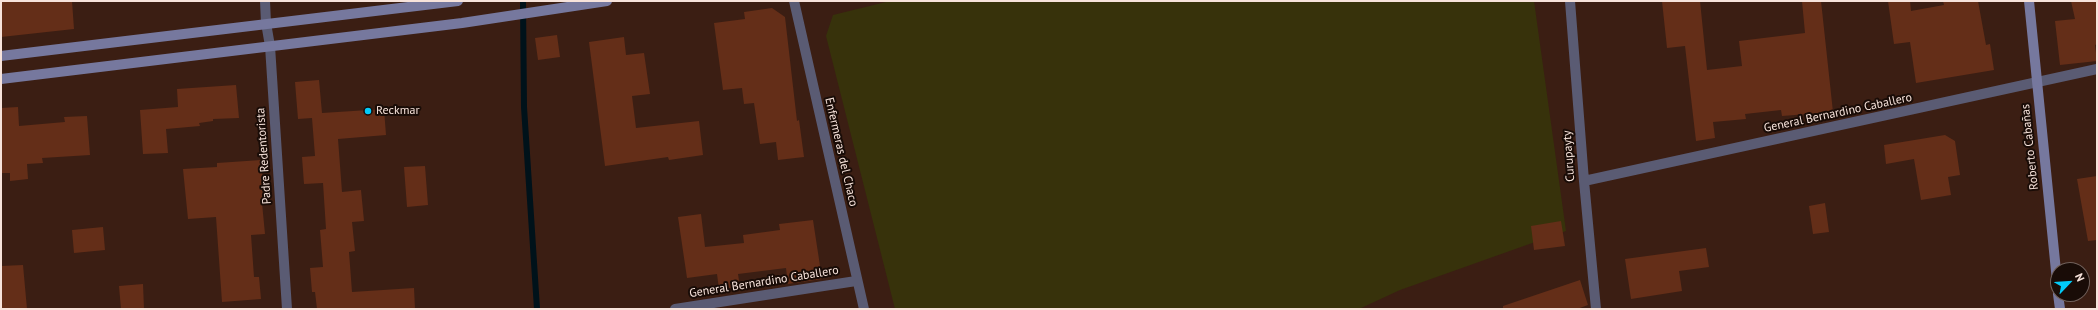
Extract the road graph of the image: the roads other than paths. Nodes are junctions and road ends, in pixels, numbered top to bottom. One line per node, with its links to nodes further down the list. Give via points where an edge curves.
1 (265, 1): 7 (street, Padre Redentorista)
2 (458, 1): 7 (main road)
3 (607, 1): 8 (main road)
4 (794, 1): 15 (street, Enfermeras del Chaco)
5 (1570, 1): 13 (street, Curupayty)
6 (2029, 1): 12 (main road, Roberto Cabañas)
7 (266, 23): 8 (street, Padre Redentorista); 9 (main road)
8 (270, 46): 11 (main road); 16 (street, Padre Redentorista)
9 (1, 56)
10 (2097, 70): 12 (street, General Bernardino Caballero)
11 (1, 79)
12 (2037, 83): 13 (street, General Bernardino Caballero); 14 (main road, Roberto Cabañas)
13 (1584, 181): 19 (street, Curupayty)
14 (2055, 262)
15 (856, 281): 17 (street, General Bernardino Caballero); 18 (street, Enfermeras del Chaco)
16 (287, 309)
17 (675, 309)
18 (864, 309)
19 (1596, 309)

